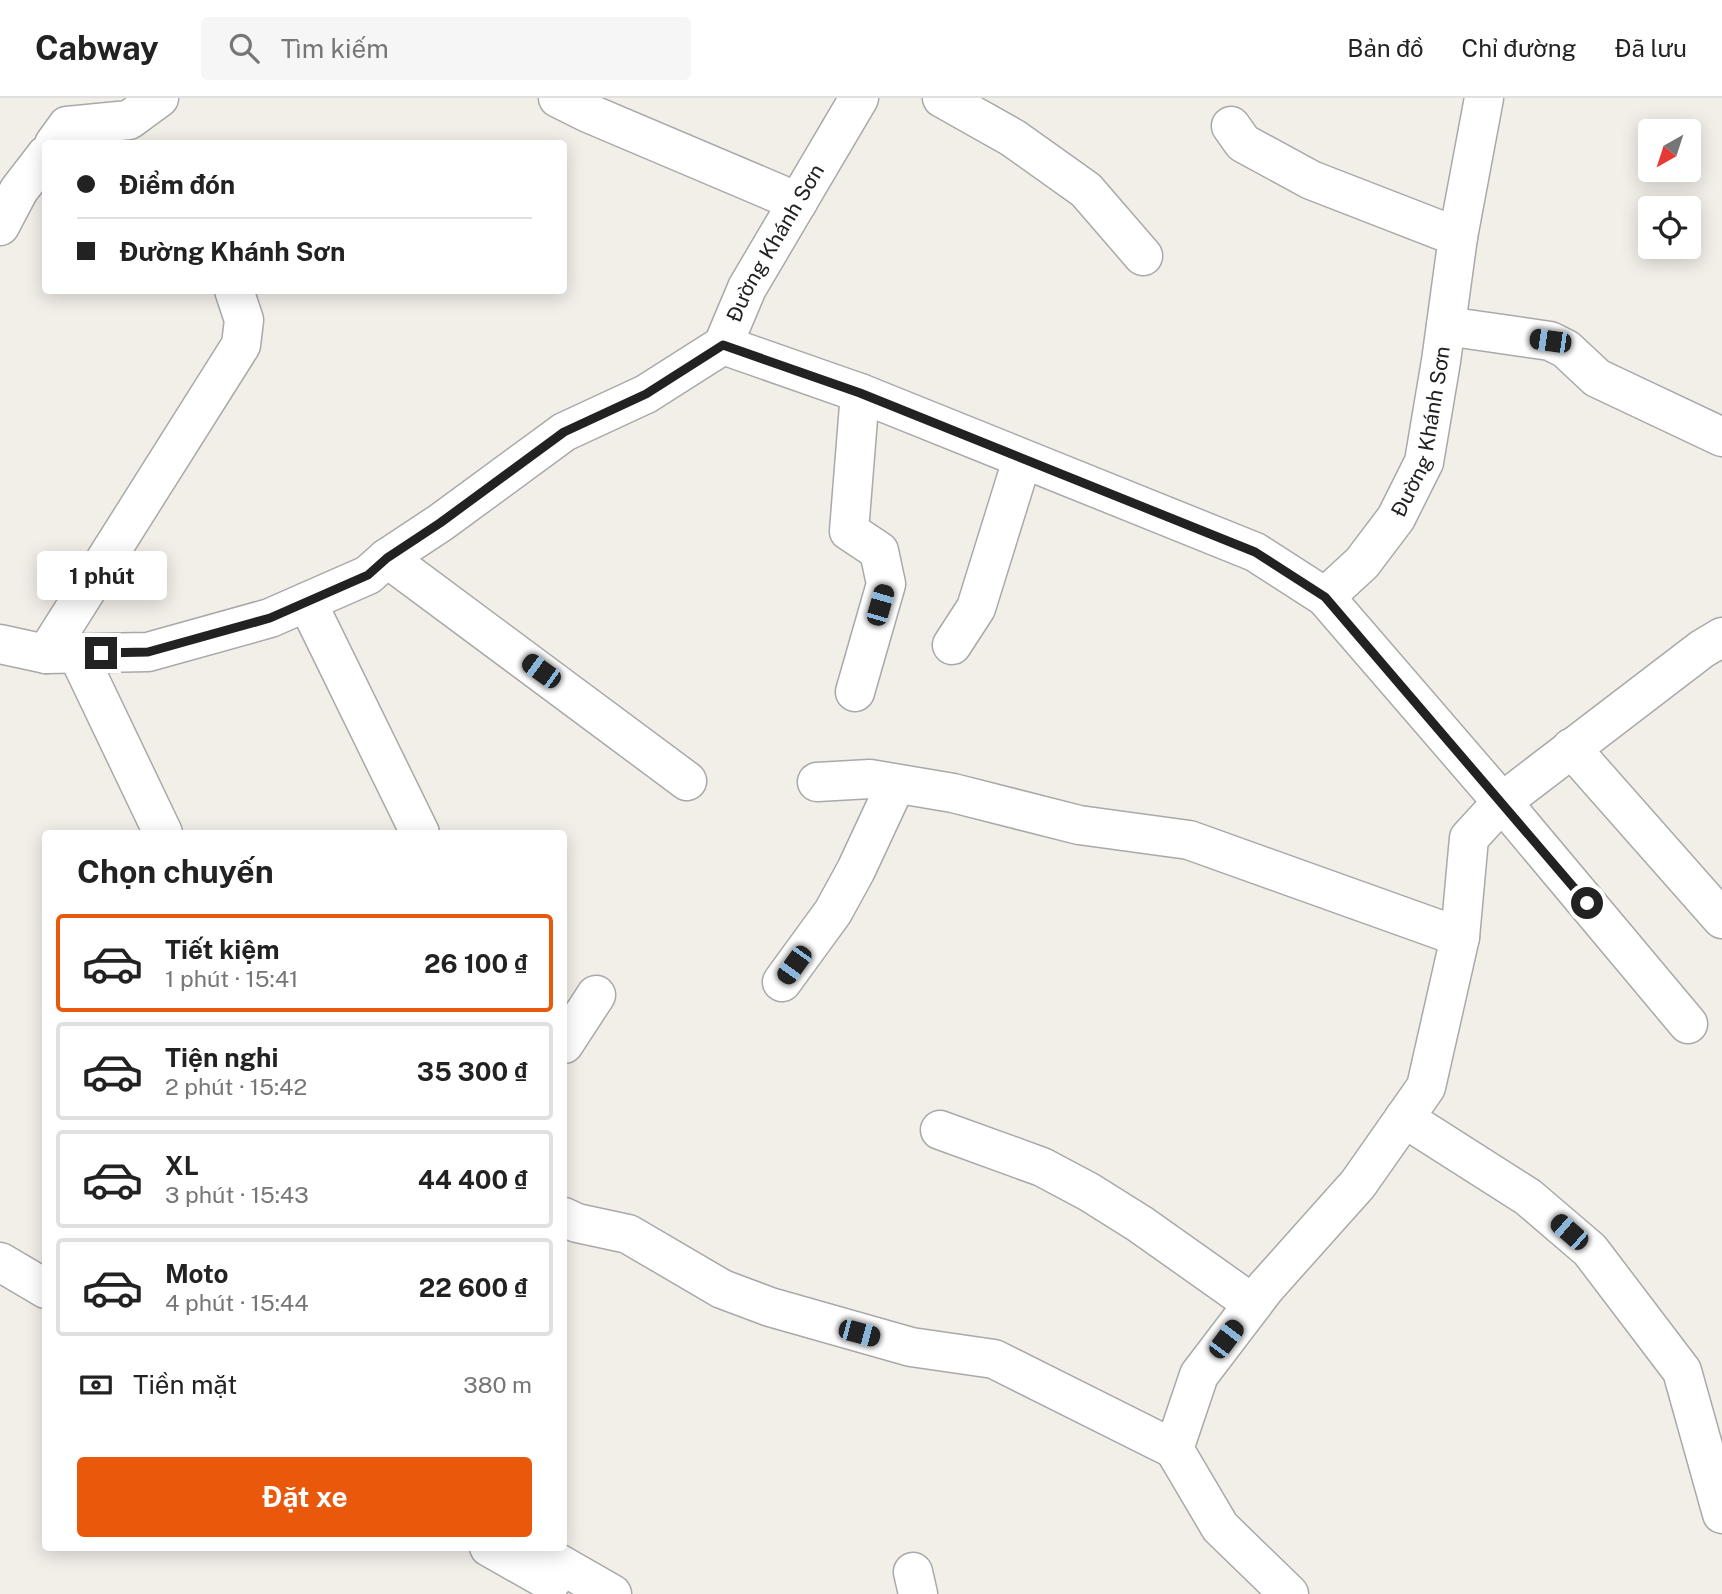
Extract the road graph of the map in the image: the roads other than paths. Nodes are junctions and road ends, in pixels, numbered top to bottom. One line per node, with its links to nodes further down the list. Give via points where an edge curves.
1 (159, 98): 7 (street, via 129,120 67,126)
2 (558, 98): 9 (street)
3 (859, 98): 9 (street, Đường Khánh Sơn)
4 (942, 98): 12 (street, via 1013,138 1086,190)
5 (1484, 98): 11 (street, Đường Khánh Sơn)
6 (1231, 126): 11 (street, via 1243,143 1311,180)
7 (57, 140)
8 (42, 160): 10 (street)
9 (798, 202): 15 (street, Đường Khánh Sơn, via 747,288)
10 (0, 226)
11 (1458, 237): 14 (street, Đường Khánh Sơn)
12 (1143, 256)
13 (235, 294): 25 (street, via 244,320 241,345)
14 (1446, 326): 17 (street, via 1550,341 1566,349 1597,378); 20 (street, Đường Khánh Sơn, via 1424,461 1396,518 1362,563)
15 (723, 345): 16 (street); 19 (street, Đường Khánh Sơn, via 646,394 564,432)
16 (860, 393): 18 (street); 26 (street, via 849,531 880,551 886,584)
17 (1722, 438)
18 (1022, 460): 20 (street, via 1255,552); 24 (street, via 976,608)
19 (387, 558): 21 (street, Đường Khánh Sơn, via 368,575); 28 (street)
20 (1325, 597): 31 (street)
21 (307, 602): 25 (street, Đường Khánh Sơn, via 270,618 148,652); 33 (street)
22 (1722, 637): 27 (street)
23 (0, 644): 25 (street, Đường Khánh Sơn)
24 (952, 645)
25 (62, 654): 32 (street)
26 (855, 692)
27 (1570, 748): 31 (street); 34 (street)
28 (687, 781)
29 (817, 782): 30 (street, via 870,779)
30 (896, 783): 35 (street, via 1079,825 1189,840); 36 (street, via 833,912)
31 (1502, 802): 35 (street, via 1469,838); 38 (street)
32 (161, 830)
33 (419, 830)
34 (1722, 919)
35 (1460, 937): 40 (street, via 1426,1087)
36 (782, 982)
37 (597, 995): 39 (street)
38 (1688, 1024)
39 (567, 1040)
40 (1404, 1118): 47 (street, via 1358,1184); 49 (street, via 1528,1197 1590,1250 1682,1371)
41 (940, 1130): 47 (street, via 1042,1167 1089,1192)
42 (567, 1218): 48 (street, via 628,1234 722,1289 770,1307 911,1347 994,1359)
43 (0, 1244): 45 (street)
44 (0, 1262): 46 (street)
45 (42, 1268)
46 (42, 1287)
47 (1253, 1304): 48 (street, via 1199,1375)
48 (1174, 1449): 54 (street, via 1220,1527)
49 (1722, 1514)
50 (496, 1551): 52 (street)
51 (537, 1551): 53 (street)
52 (571, 1594)
53 (612, 1594)
54 (1289, 1594)

